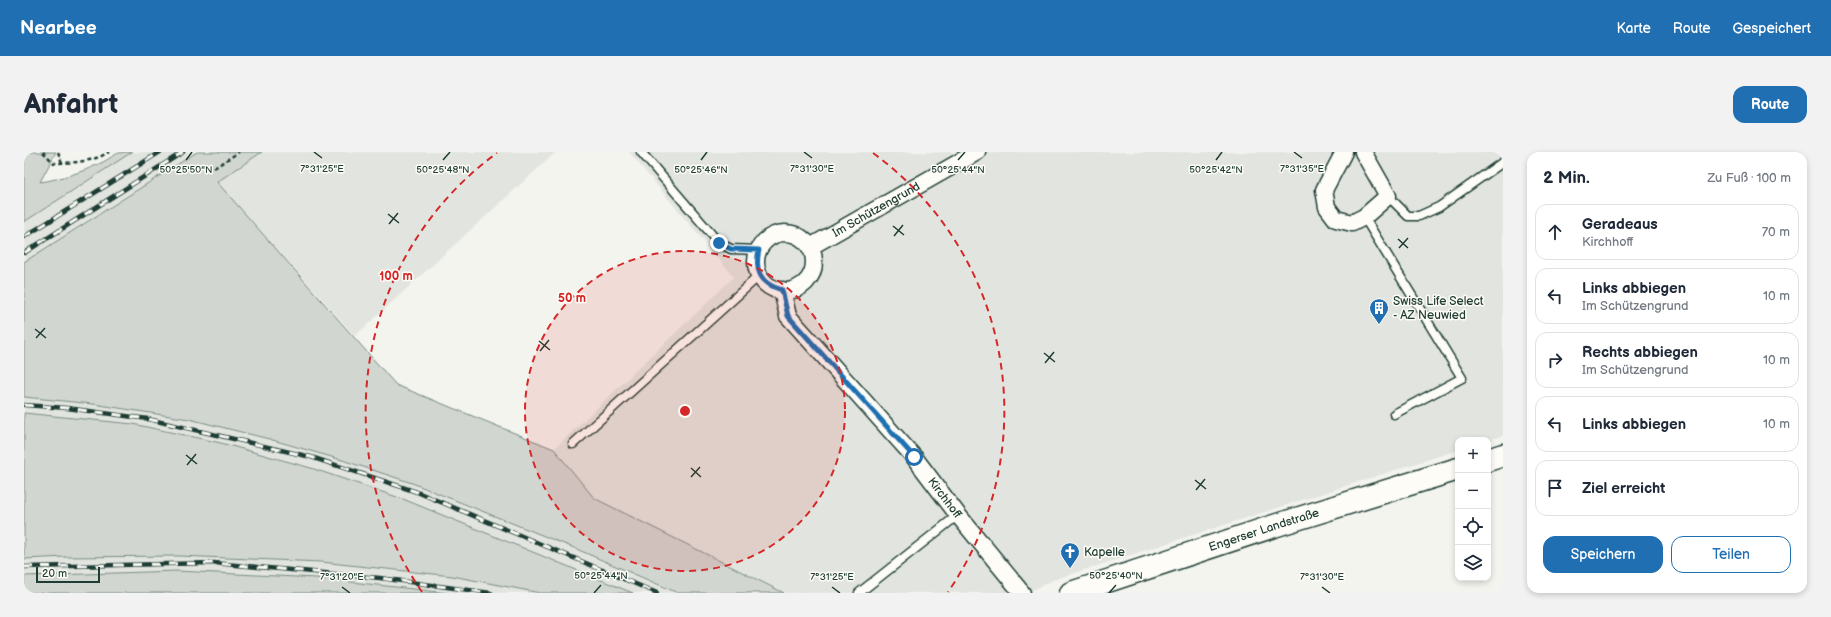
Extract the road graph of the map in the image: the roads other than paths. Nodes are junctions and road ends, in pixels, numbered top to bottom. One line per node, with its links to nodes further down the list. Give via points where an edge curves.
1 (640, 152): 10 (lane, via 719,243 731,249)
2 (977, 152): 5 (street, Im Schützengrund)
3 (1344, 152): 8 (street, via 1324,190 1327,207 1336,219 1352,223)
4 (1363, 152): 7 (street)
5 (960, 156): 9 (street, Im Schützengrund)
6 (1503, 162): 7 (lane, via 1439,207 1419,216 1408,216)
7 (1388, 196): 8 (street)
8 (1364, 216): 13 (lane, via 1462,378)
9 (810, 247): 10 (street, via 800,236 790,233 776,234); 12 (street, via 814,257 814,268 810,277 797,288)
10 (759, 250): 11 (street, via 757,259)
11 (760, 275): 12 (street, via 772,288); 14 (lane)
12 (782, 290): 18 (street, Kirchhoff, via 788,316 914,457)
13 (1394, 414)
14 (573, 444)
15 (1503, 455): 16 (main road)
16 (1491, 459)
17 (1455, 470): 21 (main road, Engerser Landstraße, via 1277,524)
18 (958, 515): 19 (lane); 20 (street, Kirchhoff)
19 (859, 593)
20 (1022, 593)
21 (1071, 593)

